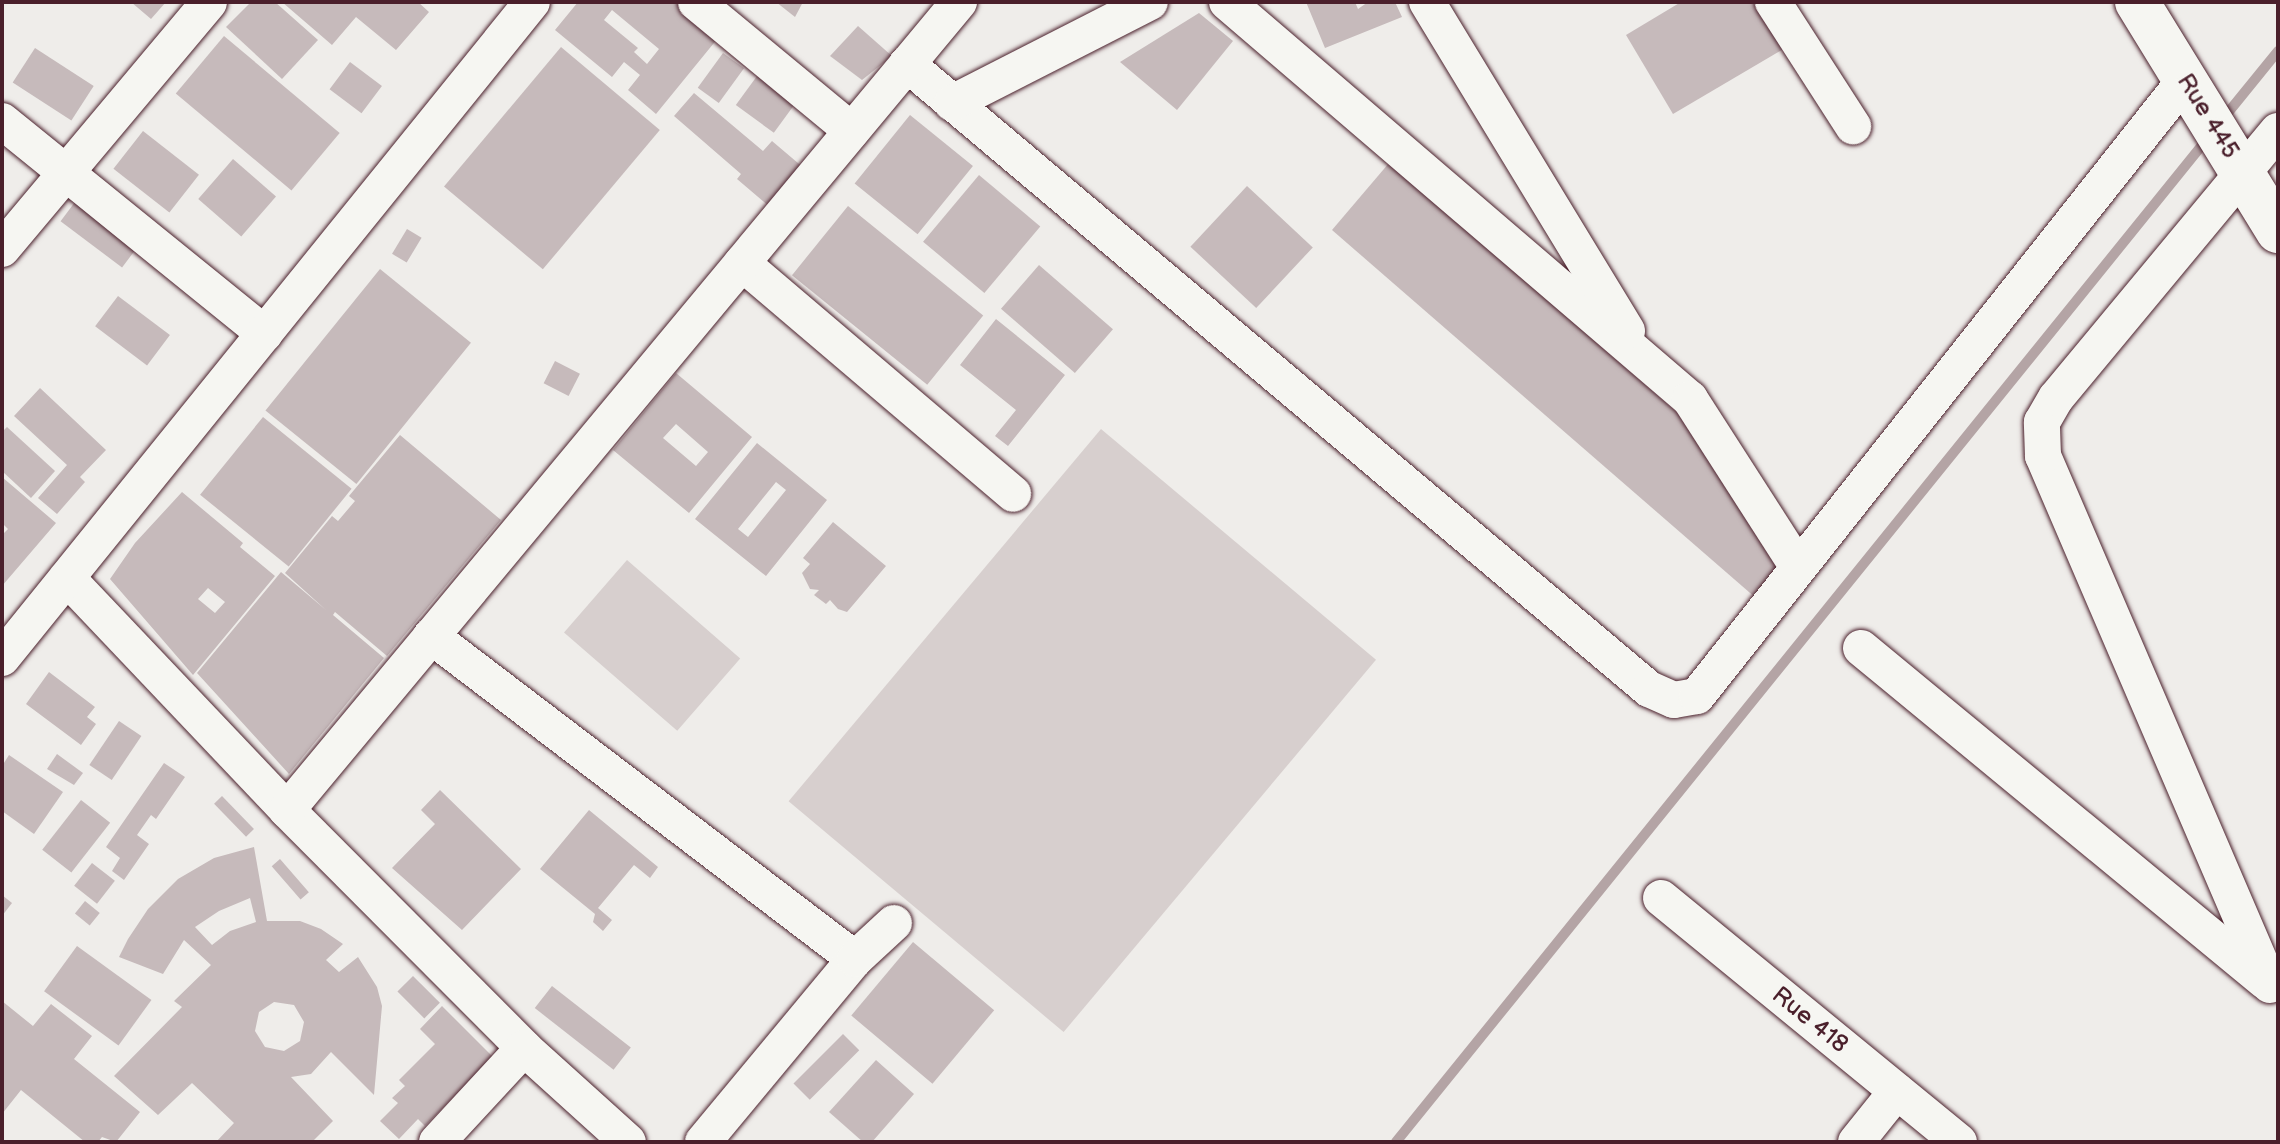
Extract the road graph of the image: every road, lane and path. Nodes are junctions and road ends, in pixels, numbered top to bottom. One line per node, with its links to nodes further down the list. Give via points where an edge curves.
1 (209, 2): 18 (street)
2 (532, 2): 22 (street)
3 (696, 2): 15 (street)
4 (959, 2): 10 (street)
5 (1150, 2): 12 (street)
6 (1227, 2): 23 (street)
7 (1427, 2): 23 (street)
8 (1773, 2): 14 (street)
9 (2137, 2): 11 (street, Rue 445)
10 (907, 64): 12 (street); 15 (street)
11 (2190, 87): 17 (street, Rue 445); 25 (street)
12 (952, 103): 25 (street, via 1649,689 1674,700 1697,696)
13 (2, 121): 18 (street)
14 (1853, 126)
15 (852, 131): 21 (street)
16 (2278, 131): 17 (street)
17 (2235, 160): 19 (street, Rue 445); 34 (street, via 2056,398 2042,422 2043,456)
18 (66, 172): 20 (street); 22 (street)
19 (2278, 231)
20 (2, 249)
21 (742, 263): 24 (street); 27 (street)
22 (265, 334): 26 (street)
23 (1644, 360): 25 (street, via 1690,399)
24 (1013, 494)
25 (1798, 567)
26 (67, 578): 29 (street); 30 (street)
27 (431, 636): 30 (street); 33 (street)
28 (1861, 648): 34 (street)
29 (2, 658)
30 (287, 810): 35 (street)
31 (1661, 898): 36 (street, Rue 418)
32 (894, 923): 33 (street)
33 (855, 959): 39 (street)
34 (2274, 988)
35 (524, 1048): 37 (street); 38 (street)
36 (1897, 1091): 40 (street); 41 (street, Rue 418)
37 (437, 1142)
38 (628, 1142)
39 (703, 1142)
40 (1856, 1142)
41 (1959, 1142)

